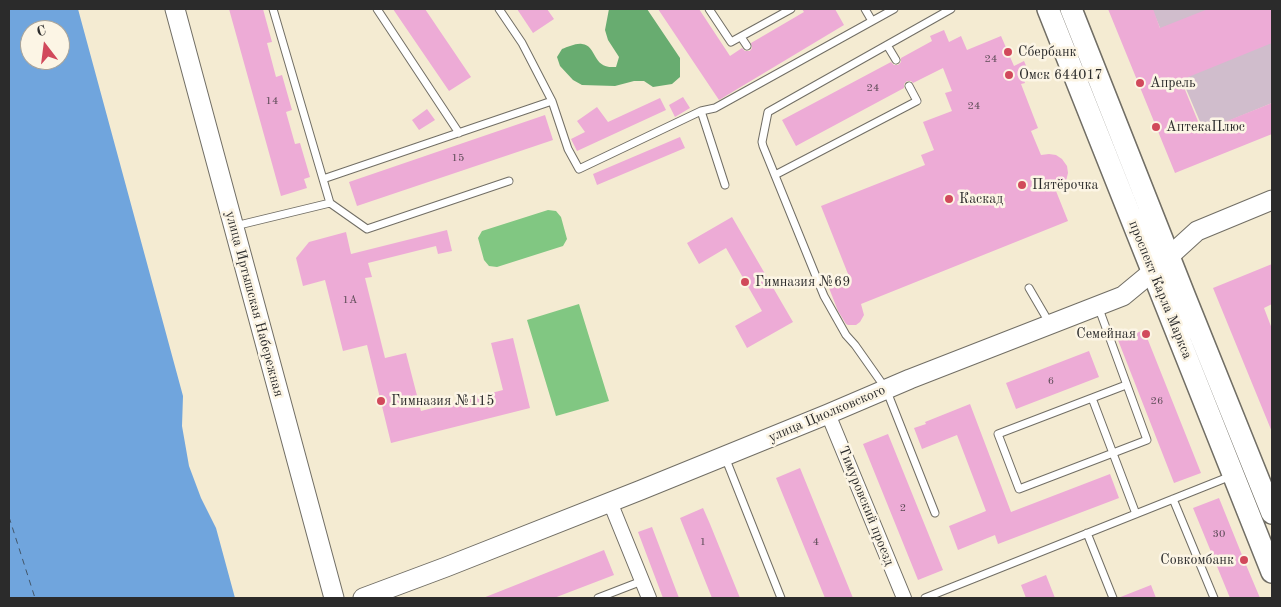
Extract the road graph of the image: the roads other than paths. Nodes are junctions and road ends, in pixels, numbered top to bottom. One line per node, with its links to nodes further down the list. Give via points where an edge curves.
1 (175, 9): 27 (main road, улица Иртышская Набережная)
2 (273, 9): 22 (lane)
3 (376, 9): 20 (lane)
4 (499, 9): 18 (lane, via 522,43)
5 (708, 9): 13 (lane, via 731,42)
6 (791, 9): 13 (lane)
7 (864, 9): 12 (lane)
8 (894, 9): 12 (lane)
9 (951, 9): 14 (lane)
10 (1048, 9): 29 (main road, проспект Карла Маркса)
11 (1071, 9): 28 (main road, проспект Карла Маркса)
12 (872, 21): 19 (lane, via 765,76 715,108)
13 (741, 36): 15 (lane)
14 (887, 44): 16 (lane); 21 (lane, via 768,112 762,142)
15 (746, 46)
16 (896, 60)
17 (908, 86): 21 (lane, via 917,101)
18 (552, 101): 19 (lane, via 568,149 579,169); 20 (lane)
19 (701, 110): 24 (lane)
20 (458, 133): 22 (lane)
21 (775, 175): 34 (lane, via 824,296 846,335)
22 (323, 179): 26 (lane)
23 (509, 180): 26 (lane, via 367,229)
24 (725, 185)
25 (1272, 200): 28 (main road, улица Циолковского, via 1197,231)
26 (330, 203): 27 (lane)
27 (233, 227): 48 (main road, улица Иртышская Набережная)
28 (1169, 256): 29 (main road, улица Циолковского); 42 (main road, проспект Карла Маркса)
29 (1152, 272): 31 (main road, улица Циолковского, via 1123,296); 39 (main road, проспект Карла Маркса)
30 (1029, 288): 32 (lane)
31 (1097, 306): 32 (main road, улица Циолковского); 33 (lane)
32 (1050, 324): 34 (main road, улица Циолковского)
33 (1126, 385): 35 (lane); 37 (lane, via 1147,440)
34 (886, 389): 36 (main road, улица Циолковского); 43 (lane)
35 (1092, 398): 37 (lane); 37 (lane, via 998,434 1019,489)
36 (828, 414): 38 (main road, улица Циолковского); 53 (street, Тимуровский проезд)
37 (1113, 453): 44 (lane)
38 (724, 456): 41 (main road, улица Циолковского); 52 (lane)
39 (1234, 475): 40 (lane); 46 (main road, проспект Карла Маркса)
40 (1174, 499): 44 (lane); 56 (lane)
41 (610, 502): 47 (street); 49 (main road, улица Циолковского)
42 (1272, 512)
43 (935, 513)
44 (1136, 514): 45 (lane)
45 (1087, 533): 54 (lane); 55 (lane)
46 (1272, 572)
47 (642, 581): 50 (lane); 51 (street)
48 (334, 598)
49 (364, 598)
50 (598, 598)
51 (649, 598)
52 (781, 598)
53 (904, 598)
54 (925, 598)
55 (1114, 598)
56 (1214, 598)

